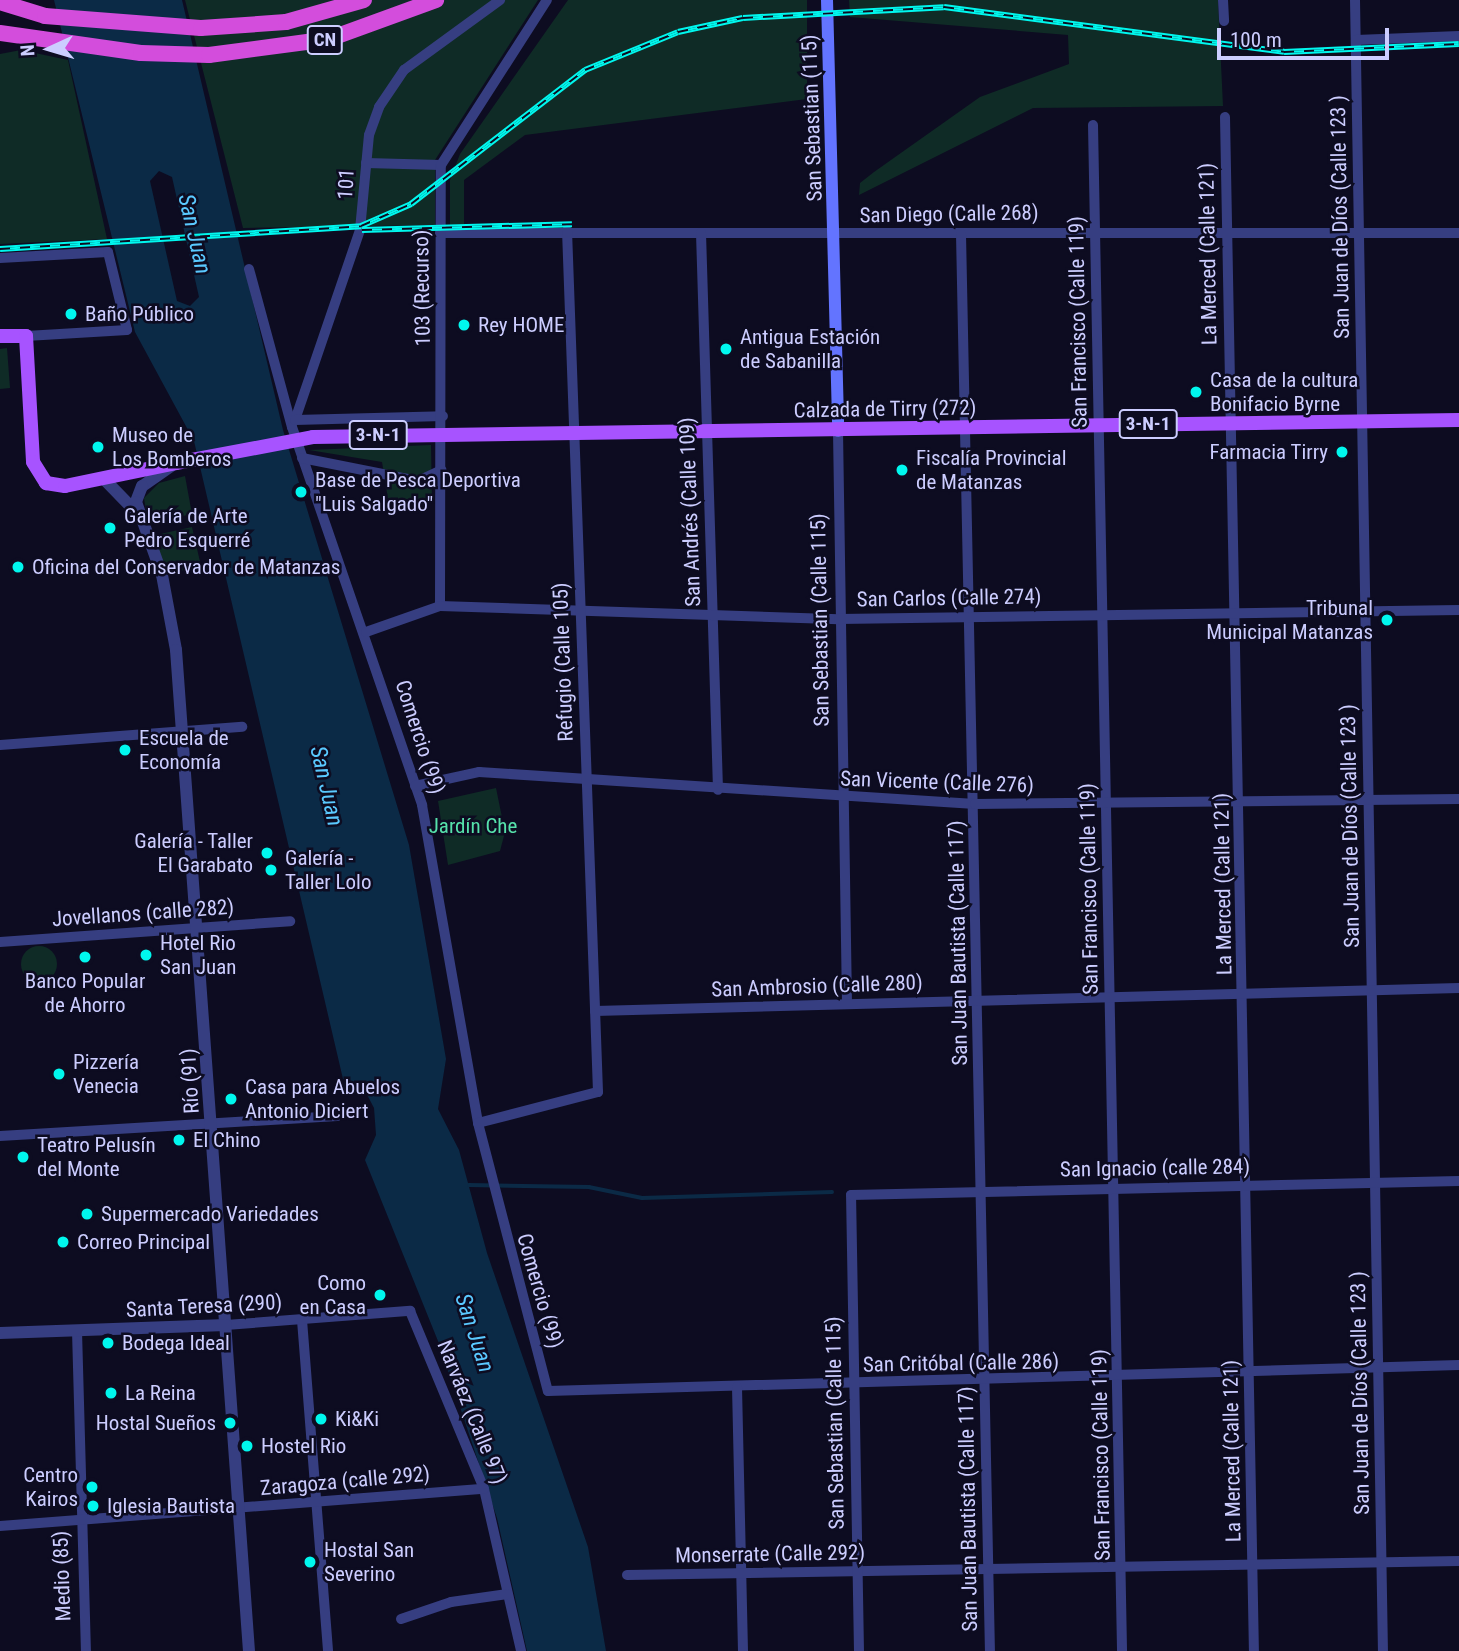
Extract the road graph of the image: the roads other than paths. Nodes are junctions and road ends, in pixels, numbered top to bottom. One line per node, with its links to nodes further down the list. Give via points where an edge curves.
1 (364, 0): 8 (highway, CN, via 286,22 201,28 45,16)
2 (436, 0): 14 (highway, CN, via 329,39 209,55)
3 (500, 0): 17 (street, 101, via 404,69 379,107)
4 (547, 0): 18 (street)
5 (827, 0): 27 (main road, San Sebastian (115))
6 (1223, 0): 9 (street)
7 (1355, 0): 13 (street, San Juan de Díos (Calle 123 ))
8 (0, 2)
9 (1224, 21)
10 (0, 33): 14 (highway, CN)
11 (1459, 36): 13 (street)
12 (0, 39): 14 (highway, CN)
13 (1356, 40): 26 (street, San Juan de Díos (Calle 123 ))
14 (52, 42)
15 (1225, 117): 21 (street, La Merced (Calle 121))
16 (1093, 125): 19 (street, San Francisco (Calle 119))
17 (366, 163): 18 (street); 34 (street, 101, via 360,230)
18 (441, 165): 22 (street, 103 (Recurso))
19 (1096, 230): 21 (street, San Diego (Calle 268)); 25 (street, San Diego (Calle 268)); 37 (street, San Francisco (Calle 119))
20 (567, 231): 22 (street, San Diego (Calle 268)); 23 (street, San Diego (Calle 268)); 40 (street, Refugio (Calle 105))
21 (1226, 231): 26 (street, San Diego (Calle 268)); 36 (street, La Merced (Calle 121))
22 (440, 233): 32 (street, 103 (Recurso))
23 (701, 233): 27 (street, San Diego (Calle 268)); 41 (street, San Andrés (Calle 109))
24 (1459, 233): 26 (street, San Diego (Calle 268))
25 (961, 234): 27 (street, San Diego (Calle 268)); 38 (street, San Juan Bautista (Calle 117))
26 (1359, 234): 35 (street, San Juan de Díos (Calle 123 ))
27 (835, 236): 39 (main road, San Sebastian (Calle 115))
28 (0, 258): 31 (street, via 108,252 127,330)
29 (249, 270): 34 (street, Comercio (99))
30 (0, 336): 31 (main road)
31 (26, 336): 46 (main road, 3-N-1, via 33,462 51,484)
32 (443, 416): 34 (street); 42 (street, 103 (Recurso))
33 (1459, 420): 35 (main road, Calzada de Tirry (272) / 3-N-1)
34 (294, 422): 43 (street, Comercio (99))
35 (1362, 422): 36 (main road, Calzada de Tirry (272) / 3-N-1); 51 (street, San Juan de Díos (Calle 123 ))
36 (1232, 423): 37 (main road, Calzada de Tirry (272) / 3-N-1); 53 (street, La Merced (Calle 121))
37 (1100, 425): 38 (main road, Calzada de Tirry (272) / 3-N-1); 54 (street, San Francisco (Calle 119))
38 (965, 428): 39 (main road, Calzada de Tirry (272) / 3-N-1); 55 (street, San Juan Bautista (Calle 117))
39 (838, 431): 41 (main road, Calzada de Tirry (272) / 3-N-1); 56 (street, San Sebastian (Calle 115))
40 (574, 432): 41 (main road, Calzada de Tirry (272) / 3-N-1); 42 (main road, Calzada de Tirry (272) / 3-N-1); 49 (street, Refugio (Calle 105))
41 (706, 432): 52 (street, San Andrés (Calle 109))
42 (443, 435): 44 (main road, Calzada de Tirry (272) / 3-N-1, bridge, via 313,437); 45 (street, 103 (Recurso))
43 (302, 458): 45 (street, via 418,481); 57 (street, Comercio (99))
44 (176, 463): 46 (main road, 3-N-1); 47 (street, via 142,486)
45 (442, 470): 48 (street, 103 (Recurso))
46 (104, 480): 47 (street)
47 (138, 515): 59 (street, Río (91), via 172,620)
48 (440, 606): 49 (street, San Carlos (Calle 274)); 57 (street)
49 (581, 609): 52 (street, San Carlos (Calle 274)); 61 (street, Refugio (Calle 105))
50 (1459, 610): 51 (street, San Carlos (Calle 274))
51 (1366, 611): 53 (street, San Carlos (Calle 274)); 66 (street, San Juan de Díos (Calle 123 ))
52 (713, 612): 56 (street, San Carlos (Calle 274)); 63 (street, San Andrés (Calle 109))
53 (1237, 613): 54 (street, San Carlos (Calle 274)); 68 (street, La Merced (Calle 121))
54 (1101, 615): 55 (street, San Carlos (Calle 274)); 69 (street, San Francisco (Calle 119))
55 (972, 617): 56 (street, San Carlos (Calle 274)); 67 (street, San Juan Bautista (Calle 117))
56 (839, 619): 64 (street, San Sebastian (Calle 115))
57 (366, 632): 62 (street, Comercio (99))
58 (242, 727): 59 (street)
59 (184, 733): 60 (street); 71 (street, Río (91))
60 (0, 745)
61 (587, 781): 62 (street, San Vicente (Calle 276), via 479,772); 63 (street, San Vicente (Calle 276)); 79 (street, Refugio (Calle 105))
62 (415, 786): 81 (street, Comercio (99), via 463,1013)
63 (718, 790): 64 (street, San Vicente (Calle 276))
64 (842, 798): 67 (street, San Vicente (Calle 276)); 78 (street, San Sebastian (Calle 115))
65 (1459, 799): 66 (street, San Vicente (Calle 276))
66 (1369, 802): 68 (street, San Vicente (Calle 276)); 74 (street, San Juan de Díos (Calle 123 ))
67 (975, 804): 69 (street, San Vicente (Calle 276)); 77 (street, San Juan Bautista (Calle 117))
68 (1240, 806): 69 (street, San Vicente (Calle 276)); 75 (street, La Merced (Calle 121))
69 (1107, 807): 76 (street, San Francisco (Calle 119))
70 (290, 921): 71 (street, Jovellanos (calle 282))
71 (201, 927): 72 (street, Jovellanos (calle 282)); 82 (street, Río (91))
72 (0, 942)
73 (1459, 988): 74 (street, San Ambrosio (Calle 280))
74 (1372, 992): 75 (street, San Ambrosio (Calle 280)); 85 (street, San Juan de Díos (Calle 123 ))
75 (1244, 997): 76 (street, San Ambrosio (Calle 280)); 86 (street, La Merced (Calle 121))
76 (1111, 999): 77 (street, San Ambrosio (Calle 280)); 87 (street, San Francisco (Calle 119))
77 (978, 1000): 78 (street, San Ambrosio (Calle 280)); 88 (street, San Juan Bautista (Calle 117))
78 (847, 1004): 79 (street, San Ambrosio (Calle 280))
79 (596, 1011): 81 (street, Refugio (Calle 105), via 598,1092)
80 (337, 1116): 82 (street)
81 (478, 1123): 102 (street, Comercio (99))
82 (212, 1124): 83 (street); 92 (street, Río (91))
83 (0, 1136)
84 (1459, 1181): 85 (street, San Ignacio (calle 284))
85 (1375, 1184): 86 (street, San Ignacio (calle 284)); 96 (street, San Juan de Díos (Calle 123 ))
86 (1247, 1186): 87 (street, San Ignacio (calle 284)); 97 (street, La Merced (Calle 121))
87 (1116, 1188): 88 (street, San Ignacio (calle 284)); 98 (street, San Francisco (Calle 119))
88 (982, 1192): 89 (street, San Ignacio (calle 284)); 99 (street, San Juan Bautista (Calle 117))
89 (851, 1195): 100 (street, San Sebastian (Calle 115))
90 (410, 1311): 91 (street, Santa Teresa (290)); 103 (street, Narváez (Calle 97))
91 (302, 1320): 92 (street, Santa Teresa (290)); 104 (street)
92 (226, 1325): 93 (street, Santa Teresa (290)); 105 (street, Río (91))
93 (77, 1331): 94 (street, Santa Teresa (290)); 106 (street, Medio (85))
94 (0, 1333)
95 (1459, 1365): 96 (street, San Critóbal (Calle 286))
96 (1379, 1367): 97 (street, San Critóbal (Calle 286)); 109 (street, San Juan de Díos (Calle 123 ))
97 (1250, 1374): 98 (street, San Critóbal (Calle 286)); 110 (street, La Merced (Calle 121))
98 (1119, 1379): 99 (street, San Critóbal (Calle 286)); 111 (street, San Francisco (Calle 119))
99 (985, 1382): 100 (street, San Critóbal (Calle 286)); 112 (street, San Juan Bautista (Calle 117))
100 (854, 1385): 101 (street, San Critóbal (Calle 286)); 114 (street, San Sebastian (Calle 115))
101 (737, 1387): 102 (street, San Critóbal (Calle 286)); 113 (street)
102 (548, 1391)
103 (484, 1489): 104 (street, Zaragoza (calle 292)); 116 (street, Narváez (Calle 97))
104 (318, 1503): 105 (street, Zaragoza (calle 292)); 120 (street)
105 (241, 1509): 106 (street, Zaragoza (calle 292)); 119 (street, Río (91))
106 (81, 1520): 107 (street, Zaragoza (calle 292)); 118 (street, Medio (85))
107 (0, 1526)
108 (1459, 1561): 109 (street, Monserrate (Calle 292))
109 (1382, 1563): 110 (street, Monserrate (Calle 292)); 127 (street, San Juan de Díos (Calle 123 ))
110 (1253, 1564): 111 (street, Monserrate (Calle 292)); 126 (street, La Merced (Calle 121))
111 (1122, 1566): 112 (street, Monserrate (Calle 292)); 125 (street, San Francisco (Calle 119))
112 (988, 1570): 114 (street, Monserrate (Calle 292)); 124 (street, San Juan Bautista (Calle 117))
113 (741, 1573): 114 (street, Monserrate (Calle 292)); 115 (street, Monserrate (Calle 292)); 122 (street)
114 (857, 1573): 123 (street, San Sebastian (Calle 115))
115 (627, 1575)
116 (507, 1594): 117 (street, via 451,1602); 121 (street, Narváez (Calle 97))
117 (401, 1619)
118 (86, 1651)
119 (249, 1651)
120 (328, 1651)
121 (521, 1651)
122 (743, 1651)
123 (859, 1651)
124 (990, 1651)
125 (1122, 1651)
126 (1254, 1651)
127 (1383, 1651)

